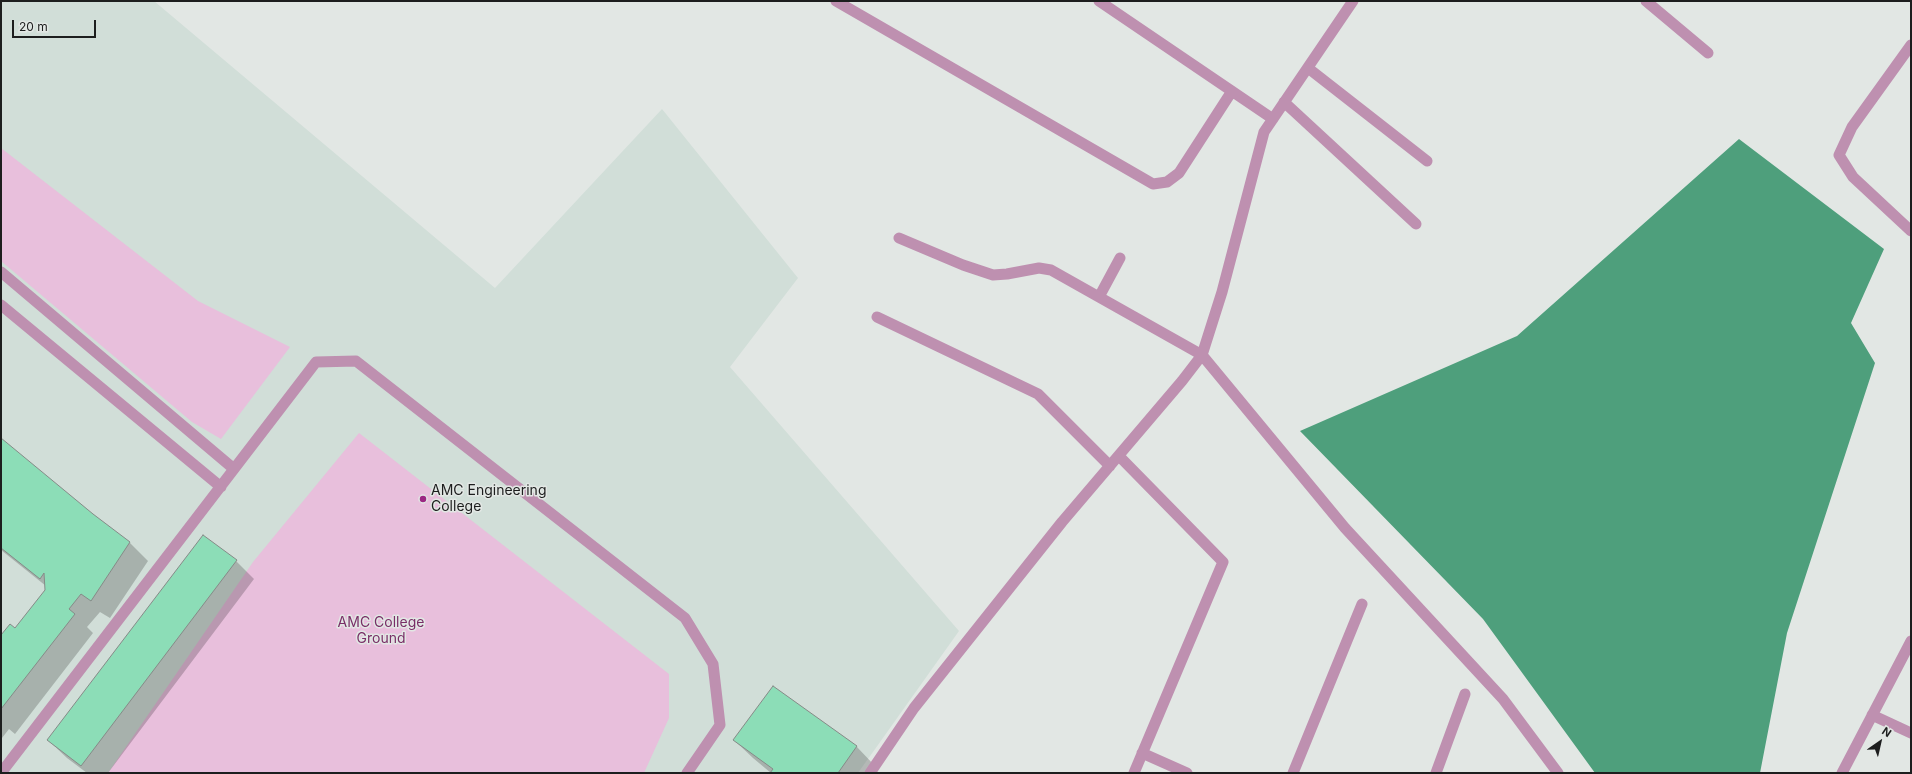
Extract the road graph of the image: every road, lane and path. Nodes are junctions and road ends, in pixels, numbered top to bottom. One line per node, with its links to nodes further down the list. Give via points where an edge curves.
1 (836, 1): 8 (street, via 1152,184 1167,182 1179,173)
2 (1099, 1): 8 (street)
3 (1353, 1): 7 (street)
4 (1646, 1): 6 (street)
5 (1911, 45): 13 (street, via 1852,126 1839,155 1853,177)
6 (1708, 53)
7 (1308, 68): 9 (street); 11 (street)
8 (1232, 91): 10 (street)
9 (1284, 102): 10 (street); 12 (street)
10 (1273, 119): 20 (street, via 1264,132 1222,292)
11 (1427, 161)
12 (1416, 224)
13 (1911, 231)
14 (899, 238): 17 (street, via 963,266 993,275 1039,268 1051,270)
15 (1120, 258): 17 (street)
16 (1, 272): 23 (street)
17 (1099, 297): 20 (street)
18 (1, 305): 24 (street)
19 (877, 317): 22 (street, via 1038,394)
20 (1202, 355): 21 (street); 38 (street, via 1345,528 1503,699)
21 (1119, 456): 22 (street); 30 (street, via 1223,562)
22 (1110, 466): 33 (street, via 1062,522 914,708)
23 (234, 469): 24 (street); 32 (street, via 316,362 356,361 685,618 713,664 720,726)
24 (221, 486): 31 (street)
25 (1362, 604): 36 (street)
26 (1911, 641): 28 (street)
27 (1465, 694): 37 (street)
28 (1872, 715): 29 (street); 39 (street)
29 (1911, 733)
30 (1142, 753): 34 (street); 35 (street)
31 (1, 772)
32 (687, 773)
33 (870, 773)
34 (1134, 773)
35 (1187, 773)
36 (1293, 773)
37 (1436, 773)
38 (1558, 773)
39 (1842, 773)

